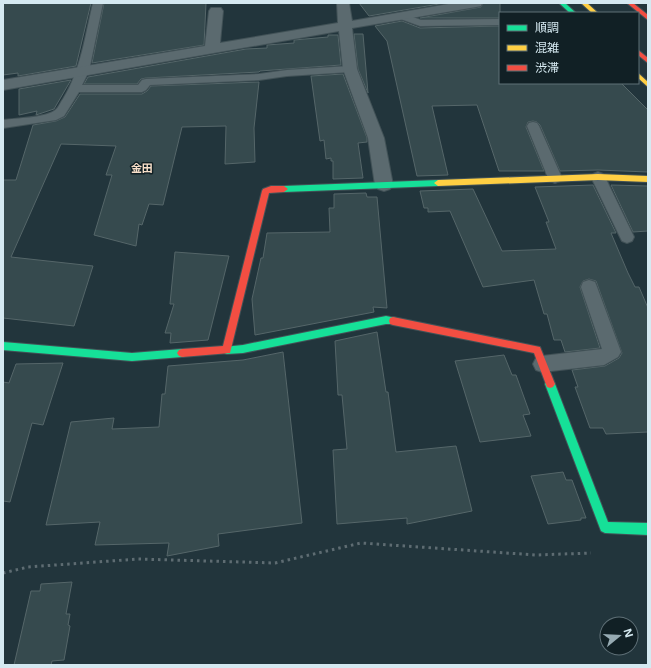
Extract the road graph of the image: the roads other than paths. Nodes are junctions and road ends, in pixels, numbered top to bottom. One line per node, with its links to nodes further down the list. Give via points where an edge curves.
1 (98, 3): 18 (lane)
2 (343, 3): 13 (street)
3 (476, 3): 10 (street)
4 (562, 3): 8 (main road)
5 (584, 3): 9 (main road)
6 (630, 3): 11 (main road)
7 (216, 11): 14 (street)
8 (572, 12)
9 (594, 12)
10 (402, 16): 12 (lane, via 420,23); 13 (street)
11 (648, 18)
12 (499, 22)
13 (346, 26): 14 (street); 17 (street)
14 (212, 49): 18 (street)
15 (639, 53): 16 (main road)
16 (648, 61)
17 (350, 69): 22 (lane, via 259,77 146,82 142,88); 28 (street, via 376,138)
18 (83, 71): 20 (street); 22 (lane)
19 (639, 76): 21 (main road)
20 (3, 85)
21 (648, 85)
22 (75, 89): 23 (lane, via 60,113 52,117)
23 (3, 124)
24 (533, 126): 26 (lane)
25 (598, 177): 26 (main road); 27 (main road); 29 (lane)
26 (555, 178): 28 (main road)
27 (648, 179)
28 (384, 185): 32 (main road, via 266,191)
29 (627, 237)
30 (589, 287): 33 (lane, via 612,352 604,357)
31 (3, 346): 32 (main road, via 132,357)
32 (227, 350): 33 (main road, via 386,320 528,347 537,350)
33 (542, 364): 34 (main road, via 605,527)
34 (648, 529)

